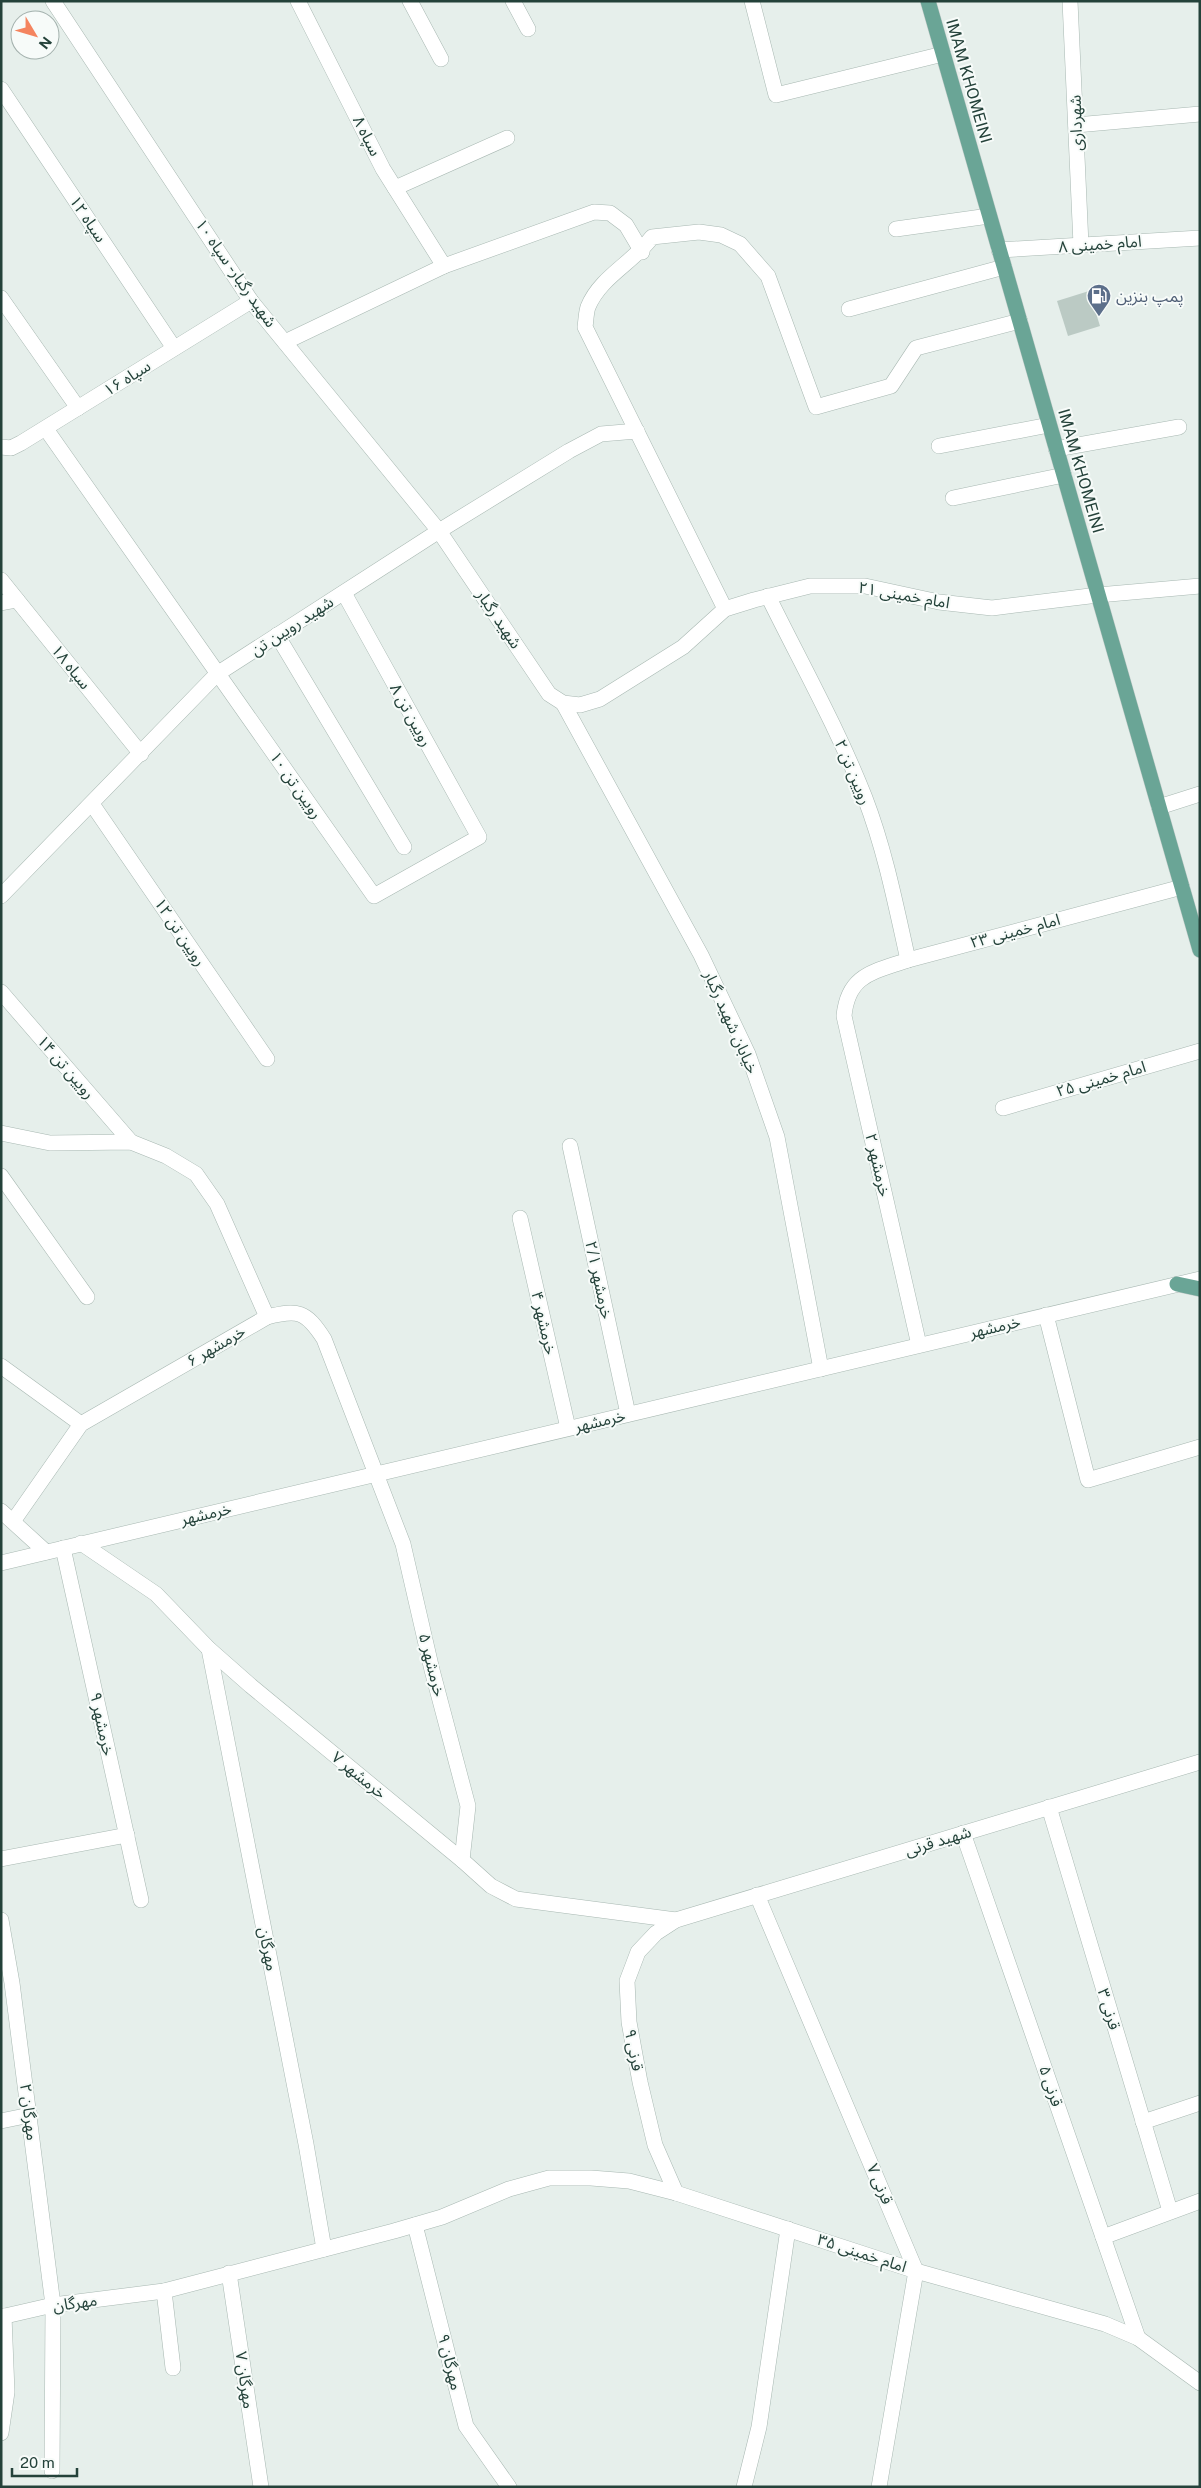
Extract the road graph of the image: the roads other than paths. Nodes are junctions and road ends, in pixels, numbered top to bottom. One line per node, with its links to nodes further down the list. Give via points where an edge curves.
1 (53, 1): 25 (street, شهید رگبار - سپاه ۱۰)
2 (298, 1): 15 (street, سپاه ۸)
3 (410, 1): 10 (street)
4 (513, 1): 8 (street)
5 (752, 1): 9 (street, via 776,95)
6 (928, 1): 9 (main road, IMAM KHOMEINI)
7 (1070, 1): 13 (street, شهرداری)
8 (528, 29)
9 (943, 54): 16 (main road, IMAM KHOMEINI)
10 (442, 59)
11 (1, 89): 29 (street, سپاه ۱۲)
12 (1200, 114): 13 (street)
13 (1076, 125): 19 (street, شهرداری)
14 (507, 138): 15 (street)
15 (395, 188): 22 (street, سپاه ۸)
16 (989, 216): 17 (street); 20 (main road, IMAM KHOMEINI)
17 (896, 229)
18 (1200, 238): 19 (street, امام خمینی ۸)
19 (1080, 245): 20 (street, امام خمینی ۸)
20 (1000, 250): 23 (main road, IMAM KHOMEINI)
21 (642, 252): 22 (street, via 626,225 610,213 594,212); 27 (street, via 652,237 699,232 722,235 740,244 768,276 816,407 891,386 916,348); 34 (street, via 624,264 601,288 588,307 584,327)
22 (444, 266): 28 (street)
23 (1004, 267): 26 (street); 27 (main road, IMAM KHOMEINI)
24 (1, 298): 30 (street)
25 (251, 301): 28 (street, شهید رگبار - سپاه ۱۰); 29 (street, سپاه ۱۶)
26 (849, 309)
27 (1020, 320): 31 (main road, IMAM KHOMEINI)
28 (285, 342): 40 (street, شهید رگبار - سپاه ۱۰)
29 (174, 348): 30 (street, سپاه ۱۶)
30 (78, 408): 33 (street, سپاه ۱۶)
31 (1049, 425): 35 (street); 37 (main road, IMAM KHOMEINI)
32 (1179, 427): 37 (street)
33 (46, 428): 36 (street, سپاه ۱۶, via 11,448); 50 (street, رویین تن ۱۰)
34 (636, 431): 40 (street, شهید رویین تن, via 601,434); 48 (street)
35 (939, 446)
36 (1, 447)
37 (1056, 449): 38 (main road, IMAM KHOMEINI)
38 (1064, 475): 39 (street); 44 (main road, IMAM KHOMEINI)
39 (952, 498)
40 (439, 531): 43 (street, شهید رویین تن); 51 (street, شهید رگبار, via 549,694)
41 (1, 580): 46 (street, سپاه ۱۸)
42 (1200, 586): 44 (street, امام خمینی ۲۱)
43 (344, 592): 49 (street, شهید رویین تن); 59 (street, رویین تن ۸, via 479,837)
44 (1098, 595): 45 (street, امام خمینی ۲۱, via 992,608 940,602 865,586 810,586); 55 (main road, IMAM KHOMEINI)
45 (768, 596): 48 (street, امام خمینی ۲۱); 62 (street, رویین تن ۲, via 845,751 865,799 884,857)
46 (17, 600): 47 (street); 52 (street, سپاه ۱۸)
47 (1, 603)
48 (726, 609): 51 (street, امام خمینی ۲۱, via 683,647 600,699 580,705)
49 (277, 635): 50 (street, شهید رویین تن); 56 (street)
50 (217, 674): 52 (street, شهید رویین تن); 59 (street, رویین تن ۱۰)
51 (563, 703): 81 (street, خیابان شهید رگبار, via 701,955 748,1054 777,1137)
52 (142, 754): 54 (street, شهید رویین تن)
53 (1200, 794): 55 (street)
54 (92, 804): 58 (street, شهید رویین تن); 66 (street, رویین تن ۱۲)
55 (1159, 807): 57 (main road, IMAM KHOMEINI)
56 (404, 848)
57 (1182, 887): 60 (main road, IMAM KHOMEINI); 62 (street, امام خمینی ۲۳)
58 (1, 896)
59 (374, 896)
60 (1197, 927): 61 (main road, IMAM KHOMEINI)
61 (1200, 950)
62 (908, 960): 63 (street, امام خمینی ۲۳, via 871,973)
63 (853, 985): 79 (street, خرمشهر ۲, via 846,1000 844,1016)
64 (1, 992): 69 (street, رویین تن ۱۴)
65 (1200, 1051): 67 (street, امام خمینی ۲۵)
66 (267, 1059)
67 (1002, 1108)
68 (1, 1133): 69 (street, via 50,1143)
69 (131, 1142): 78 (street, via 166,1156 196,1174 217,1204)
70 (570, 1146): 82 (street, خرمشهر ۲/۱)
71 (1, 1176): 76 (street)
72 (520, 1218): 84 (street, خرمشهر ۴)
73 (1200, 1279): 74 (street, خرمشهر)
74 (1177, 1284): 75 (main road); 77 (street, خرمشهر)
75 (1200, 1289)
76 (87, 1297)
77 (1046, 1315): 79 (street, خرمشهر); 85 (street, via 1088,1480)
78 (267, 1317): 83 (street, خرمشهر ۶); 86 (street, خرمشهر ۶, via 288,1312 303,1314 314,1323 324,1338)
79 (919, 1345): 81 (street, خرمشهر)
80 (1, 1366): 83 (street)
81 (821, 1369): 82 (street, خرمشهر)
82 (628, 1414): 84 (street, خرمشهر)
83 (81, 1424): 88 (street, خرمشهر ۶)
84 (568, 1428): 86 (street, خرمشهر)
85 (1200, 1447)
86 (377, 1474): 89 (street, خرمشهر); 99 (street, خرمشهر ۵, via 403,1544 468,1806)
87 (1, 1511): 88 (street)
88 (14, 1520): 91 (street)
89 (81, 1543): 90 (street, خرمشهر); 93 (street, خرمشهر ۷, via 156,1594)
90 (63, 1548): 91 (street, خرمشهر); 97 (street, خرمشهر ۹)
91 (46, 1552): 92 (street, خرمشهر)
92 (1, 1563)
93 (209, 1649): 99 (street, خرمشهر ۷); 116 (street, مهرگان)
94 (1200, 1762): 95 (street, شهید قرنی)
95 (1049, 1807): 96 (street, شهید قرنی); 108 (street, قرنی ۳)
96 (963, 1833): 100 (street, شهید قرنی); 115 (street, قرنی ۵)
97 (127, 1835): 98 (street); 101 (street, خرمشهر ۹)
98 (1, 1859)
99 (462, 1860): 103 (street, خرمشهر ۷, via 491,1886 516,1899)
100 (757, 1895): 103 (street, شهید قرنی); 117 (street, قرنی ۷)
101 (141, 1900)
102 (1, 1920): 104 (street, مهرگان ۲)
103 (676, 1920): 110 (street, قرنی ۹, via 656,1933 638,1952 627,1981 629,2022 640,2082 655,2145)
104 (7, 1984): 106 (street, مهرگان ۲)
105 (1200, 2103): 108 (street)
106 (30, 2114): 107 (street); 120 (street, مهرگان ۲)
107 (1, 2121)
108 (1143, 2122): 112 (street, قرنی ۳)
109 (509, 2189): 110 (street, امام خمینی ۳۵, via 548,2178 591,2178 629,2181); 113 (street, مهرگان)
110 (676, 2193): 114 (street, امام خمینی ۳۵)
111 (1200, 2201): 112 (street)
112 (1170, 2211): 115 (street)
113 (416, 2225): 116 (street, مهرگان); 128 (street, مهرگان ۹, via 466,2426)
114 (788, 2229): 117 (street, امام خمینی ۳۵); 129 (street, via 759,2426)
115 (1103, 2237): 122 (street, قرنی ۵)
116 (324, 2249): 118 (street, مهرگان)
117 (916, 2271): 122 (street, امام خمینی ۳۵, via 1106,2324); 130 (street)
118 (229, 2273): 119 (street, مهرگان); 127 (street, مهرگان ۷)
119 (164, 2291): 120 (street, مهرگان); 123 (street)
120 (53, 2305): 121 (street, مهرگان); 126 (street, مهرگان ۲)
121 (2, 2316): 125 (street, via 8,2392)
122 (1138, 2338): 124 (street, امام خمینی ۳۵)
123 (173, 2368)
124 (1200, 2383)
125 (1, 2433)
126 (52, 2472)
127 (261, 2487)
128 (509, 2487)
129 (744, 2487)
130 (879, 2487)

